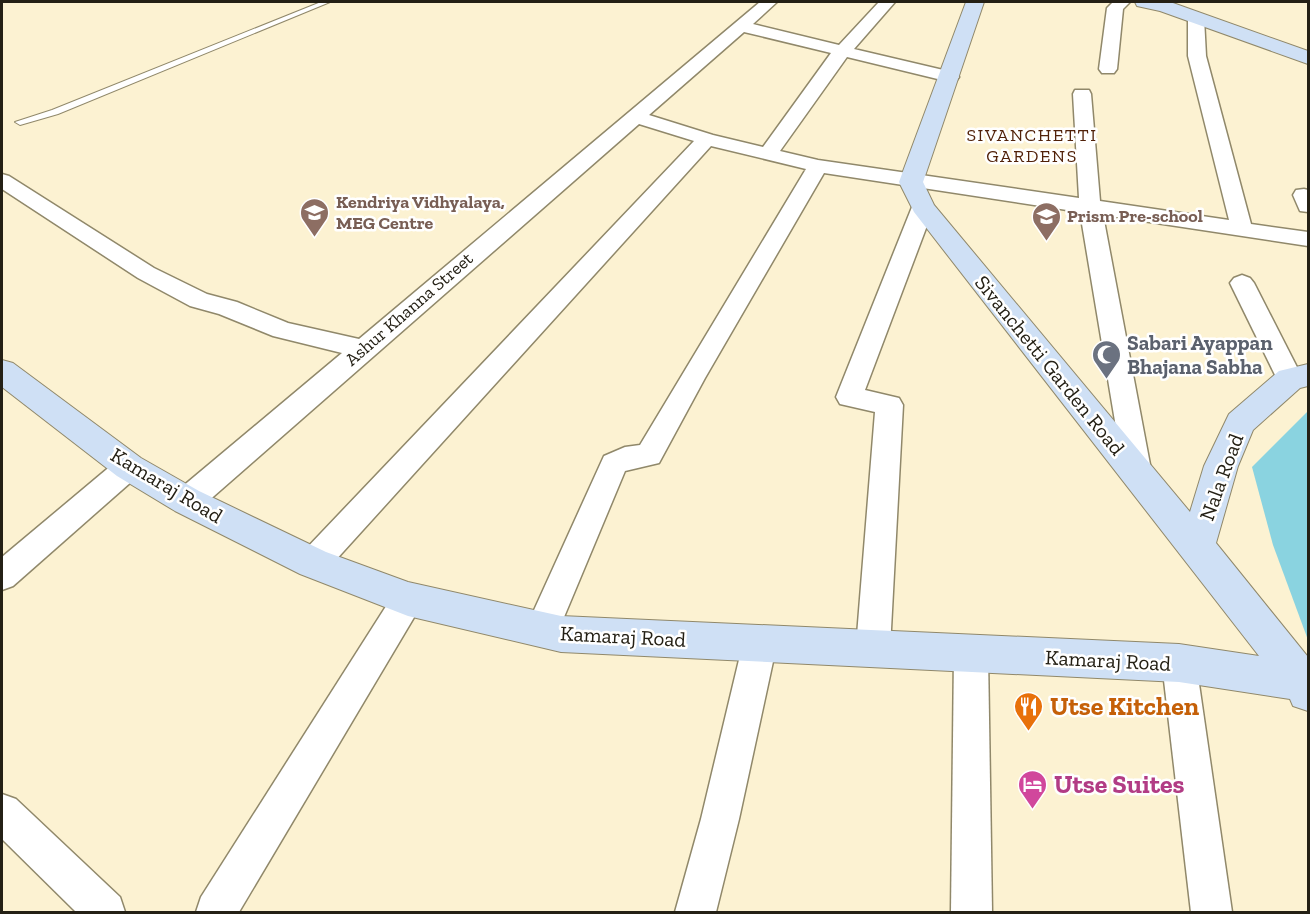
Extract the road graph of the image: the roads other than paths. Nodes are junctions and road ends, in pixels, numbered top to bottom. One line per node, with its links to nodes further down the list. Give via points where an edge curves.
1 (326, 2): 16 (lane, via 55,112)
2 (769, 2): 9 (street, Ashur Khanna Street)
3 (887, 2): 10 (street)
4 (975, 2): 13 (street)
5 (1122, 2): 12 (street, via 1114,8)
6 (1144, 2): 7 (street)
7 (1168, 4): 8 (street)
8 (1196, 18): 11 (street); 23 (street, via 1197,56)
9 (739, 26): 10 (street); 15 (street, Ashur Khanna Street)
10 (841, 52): 13 (street); 18 (street)
11 (1308, 57)
12 (1108, 69)
13 (950, 77): 21 (street)
14 (1082, 94): 22 (street)
15 (633, 116): 17 (street); 26 (street, Ashur Khanna Street)
16 (20, 122)
17 (707, 140): 18 (street); 33 (street)
18 (768, 154): 19 (street)
19 (818, 166): 21 (street); 36 (street, via 649,455 625,458 614,464)
20 (2, 180): 26 (street, via 146,273 199,300 282,330)
21 (917, 194): 22 (street); 30 (street, Sivanchetti Garden Road); 38 (street, via 849,397 889,405)
22 (1090, 206): 23 (street); 30 (street)
23 (1242, 230): 24 (street)
24 (1308, 239)
25 (1242, 283): 28 (street)
26 (362, 349): 31 (street, Ashur Khanna Street)
27 (2, 371): 29 (street, Kamaraj Road)
28 (1299, 377): 32 (street, Nala Road, via 1240,423 1221,466)
29 (129, 467): 31 (street, Kamaraj Road); 34 (street)
30 (1138, 475): 32 (street, Sivanchetti Garden Road)
31 (187, 501): 33 (street, Kamaraj Road)
32 (1198, 545): 41 (street, Sivanchetti Garden Road)
33 (313, 563): 35 (street, Kamaraj Road)
34 (2, 576)
35 (408, 599): 36 (street, Kamaraj Road); 44 (street)
36 (542, 630): 37 (street, Kamaraj Road)
37 (760, 643): 38 (street, Kamaraj Road); 45 (street)
38 (873, 648): 39 (street, Kamaraj Road)
39 (971, 654): 40 (street, Kamaraj Road); 46 (street)
40 (1179, 663): 41 (street, Kamaraj Road); 47 (street)
41 (1306, 686)
42 (2, 813): 43 (street)
43 (105, 912)
44 (216, 912)
45 (695, 912)
46 (972, 912)
47 (1212, 912)

